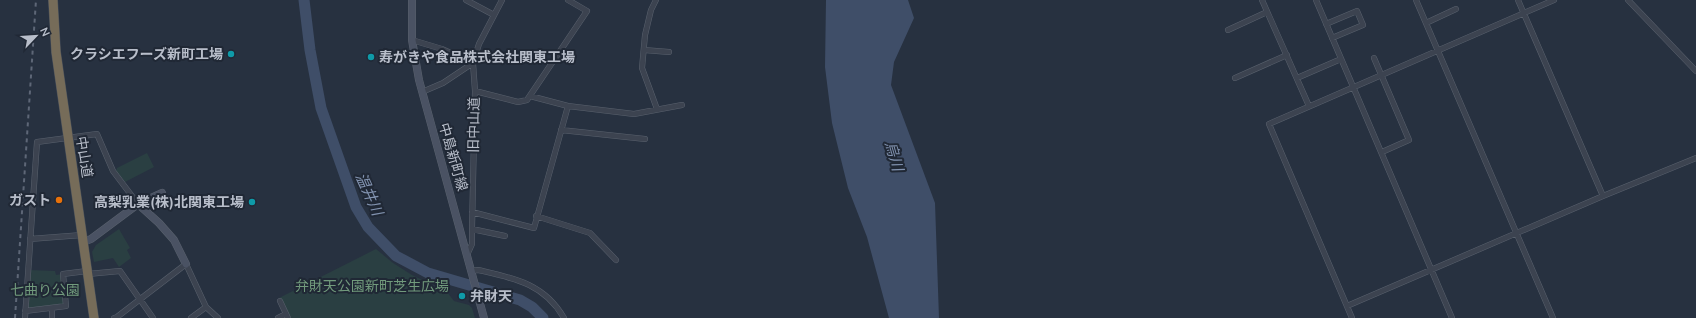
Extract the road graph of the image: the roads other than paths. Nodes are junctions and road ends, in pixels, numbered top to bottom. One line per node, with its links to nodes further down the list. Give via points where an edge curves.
1 (53, 0): 42 (highway, 中山道, via 54,35)
2 (412, 0): 21 (main road, 中島新町線)
3 (466, 0): 16 (street)
4 (502, 0): 16 (street, 旧中山道)
5 (568, 0): 36 (street, via 587,11)
6 (656, 0): 22 (street, via 651,10)
7 (1262, 0): 14 (street)
8 (1316, 0): 18 (street)
9 (1416, 0): 17 (street)
10 (1518, 0): 15 (street)
11 (1554, 0): 15 (street)
12 (1628, 0): 29 (street)
13 (1456, 9): 17 (street)
14 (1267, 12): 19 (street); 25 (street)
15 (1524, 13): 23 (street); 47 (street)
16 (494, 15): 28 (street, 旧中山道, via 479,44)
17 (1426, 23): 23 (street)
18 (1326, 24): 20 (street); 20 (street, via 1357,11 1363,26)
19 (1228, 30)
20 (1332, 38): 27 (street)
21 (412, 40): 28 (street, via 442,49); 35 (main road, 中島新町線)
22 (644, 50): 24 (street); 40 (street, via 642,68)
23 (1438, 51): 30 (street); 52 (street)
24 (670, 52)
25 (1287, 55): 31 (street); 32 (street)
26 (1374, 58): 30 (street)
27 (1341, 59): 32 (street); 33 (street)
28 (473, 63): 34 (street, 旧中山道); 35 (street, via 442,83)
29 (1696, 71)
30 (1382, 76): 33 (street); 44 (street, via 1409,140)
31 (1234, 78)
32 (1297, 78): 39 (street)
33 (1354, 88): 39 (street); 44 (street)
34 (475, 91): 36 (street, via 518,102 527,100); 49 (street, 旧中山道)
35 (422, 92): 56 (main road, 中島新町線)
36 (530, 96): 38 (street)
37 (682, 105): 40 (street)
38 (568, 106): 40 (street, via 634,114); 41 (street)
39 (1309, 106): 64 (street, via 1268,124)
40 (657, 109)
41 (561, 130): 43 (street); 50 (street)
42 (67, 138): 48 (street, via 97,134 113,171); 54 (highway, 中山道); 55 (street, via 37,142)
43 (645, 139)
44 (1382, 152): 59 (street)
45 (1696, 158): 47 (street)
46 (162, 193): 48 (main road)
47 (1603, 196): 52 (street)
48 (138, 204): 54 (main road, via 91,239); 58 (main road, via 174,240)
49 (472, 212): 50 (street, via 534,228); 51 (street, 旧中山道)
50 (536, 216): 57 (street, via 590,233)
51 (472, 229): 53 (street); 56 (street, 旧中山道, via 472,244)
52 (1516, 234): 59 (street); 81 (street)
53 (504, 236)
54 (83, 238): 55 (street); 60 (highway, 中山道)
55 (30, 240): 67 (street)
56 (467, 255): 61 (main road, 中島新町線)
57 (616, 260)
58 (186, 264): 62 (street); 65 (street)
59 (1432, 269): 64 (street); 80 (street)
60 (88, 272): 62 (street, via 120,271); 66 (street, via 63,274 66,306); 71 (highway, 中山道)
61 (472, 273): 77 (main road, 中島新町線); 78 (street, via 478,270 517,279 534,287 551,300)
62 (140, 300): 72 (street); 73 (street)
63 (280, 301): 68 (street)
64 (1347, 306): 79 (street)
65 (206, 307): 74 (street); 75 (street)
66 (52, 308): 67 (street); 70 (street)
67 (25, 311): 69 (street)
68 (287, 316): 76 (street)
69 (25, 318)
70 (52, 318)
71 (94, 318)
72 (114, 318)
73 (153, 318)
74 (191, 318)
75 (218, 318)
76 (278, 318)
77 (484, 318)
78 (564, 318)
79 (1352, 318)
80 (1452, 318)
81 (1553, 318)

